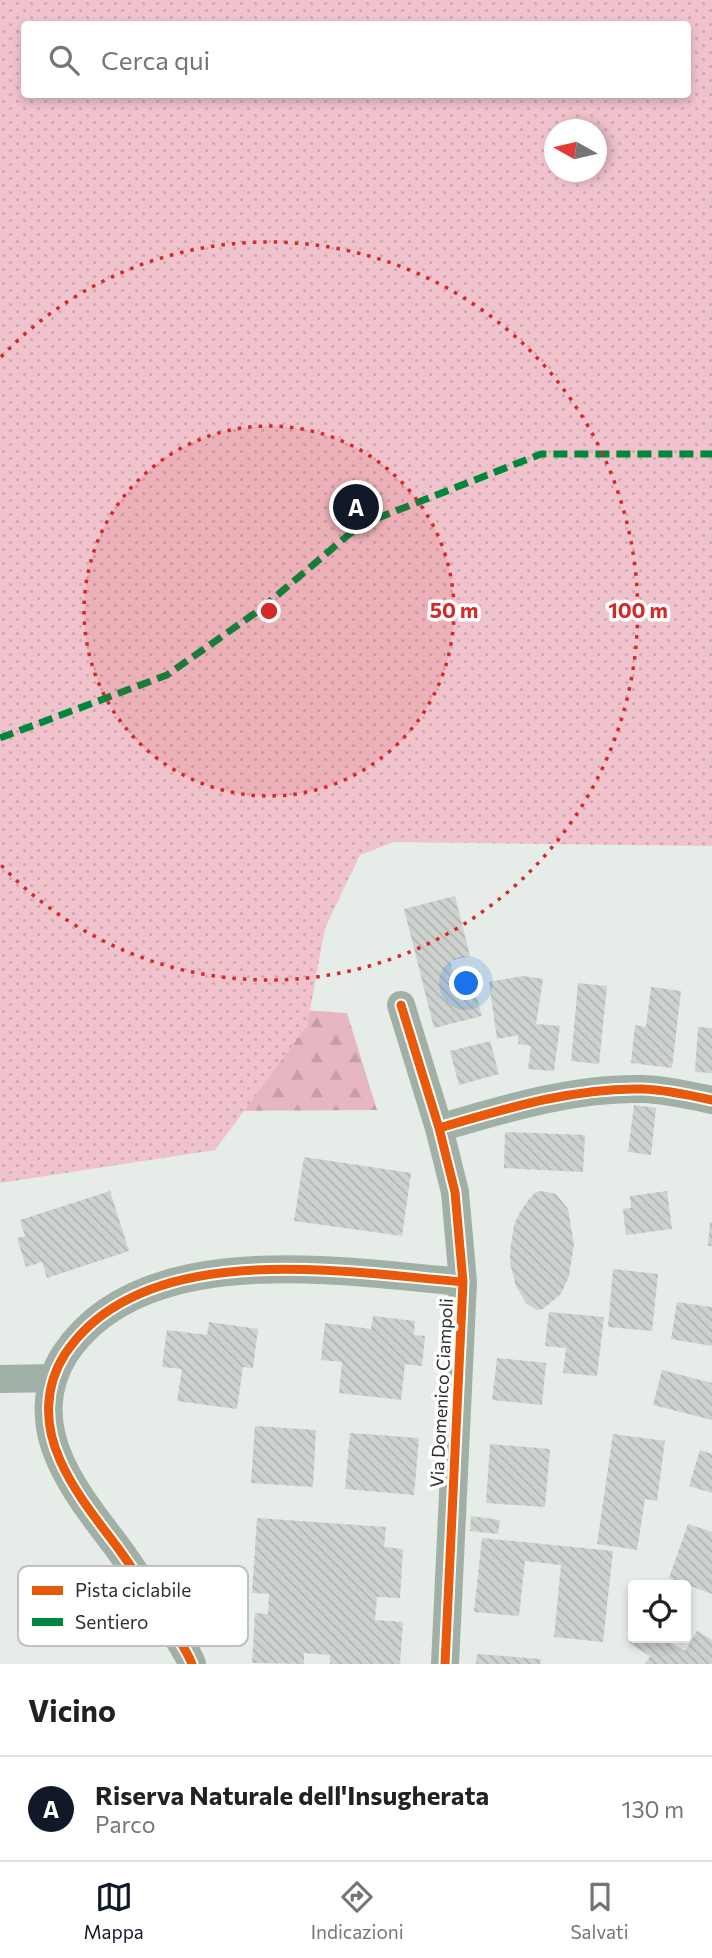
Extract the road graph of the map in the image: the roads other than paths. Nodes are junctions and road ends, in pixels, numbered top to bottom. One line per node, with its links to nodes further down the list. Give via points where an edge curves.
1 (401, 1005): 3 (street, Via Domenico Ciampoli)
2 (712, 1100): 3 (street, via 642,1089 583,1093)
3 (439, 1128): 4 (street, Via Domenico Ciampoli, via 455,1192)
4 (463, 1282): 5 (street, via 288,1269 224,1271 187,1278 137,1295 100,1316 72,1344); 10 (street, Via Domenico Ciampoli)
5 (53, 1378): 6 (street); 7 (street, via 48,1405 59,1458 73,1487)
6 (0, 1379)
7 (131, 1566)
8 (181, 1646): 9 (street)
9 (192, 1664)
10 (444, 1664)

